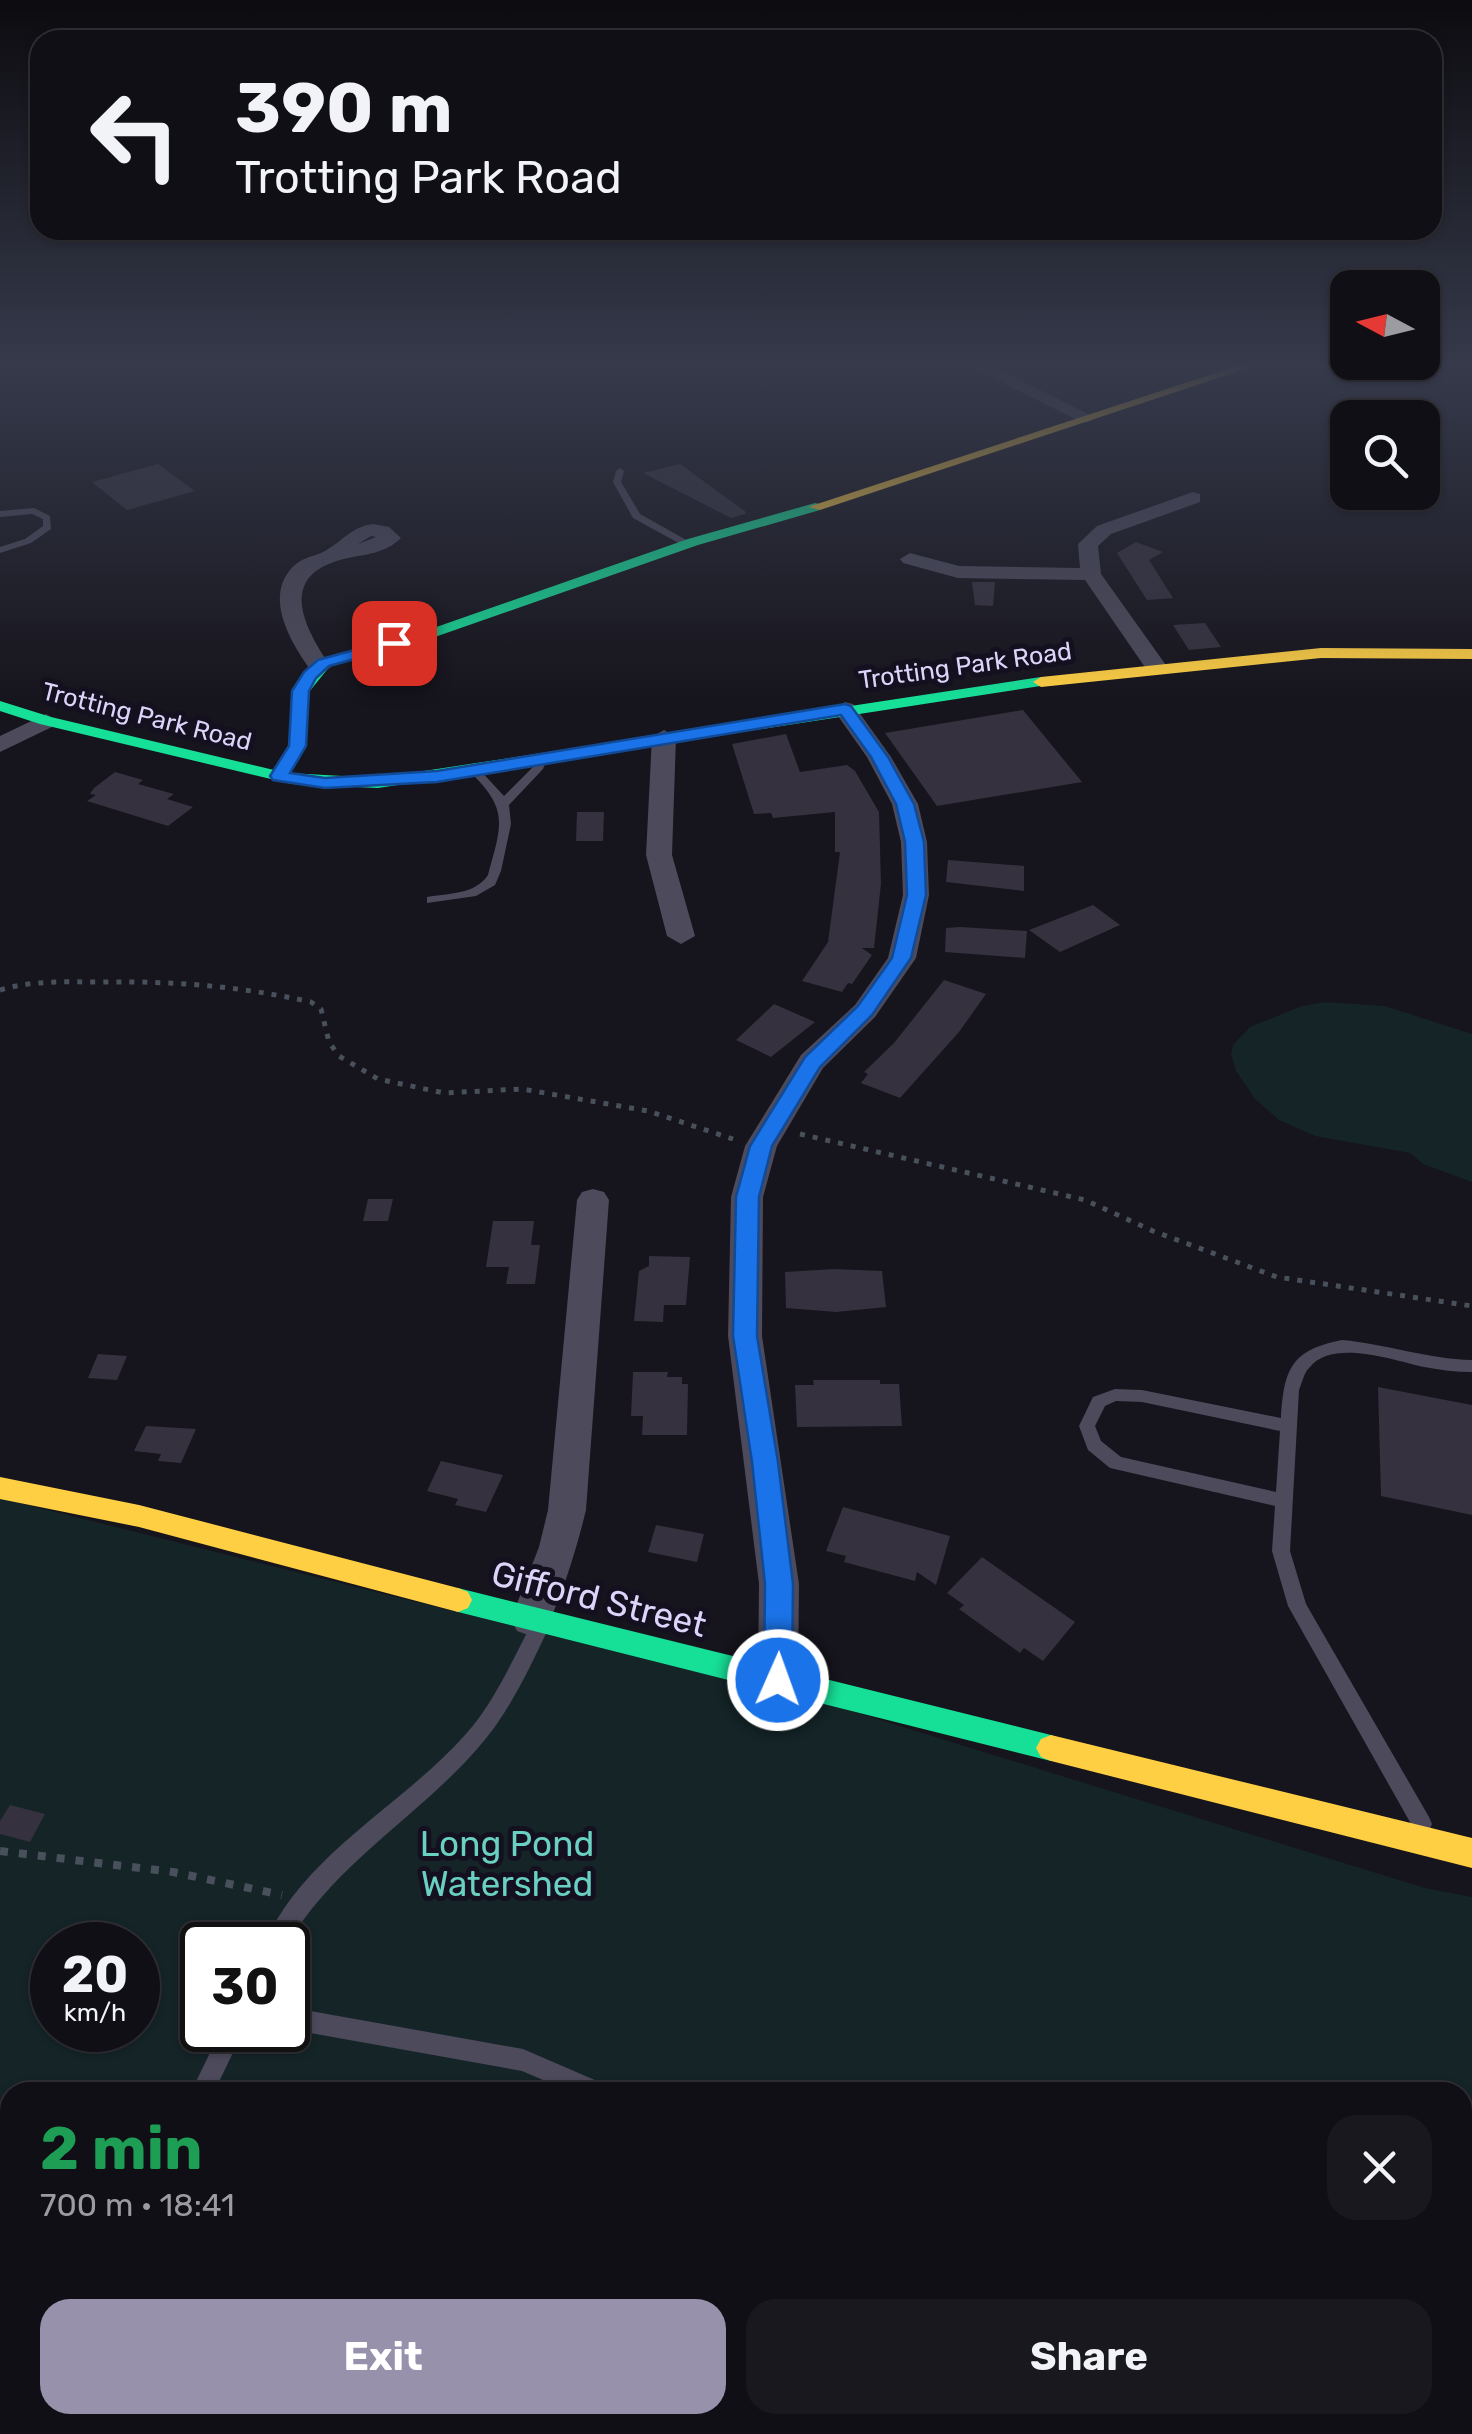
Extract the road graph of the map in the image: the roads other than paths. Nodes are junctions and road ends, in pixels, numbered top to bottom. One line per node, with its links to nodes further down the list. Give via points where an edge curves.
1 (618, 477): 5 (lane, via 636,516)
2 (913, 477): 5 (street)
3 (1193, 498): 9 (street, via 1095,535 1088,544)
4 (0, 514): 6 (lane, via 34,510 48,527)
5 (687, 544): 11 (street, via 427,636)
6 (0, 550)
7 (336, 554): 11 (street, via 303,568 292,592 297,632)
8 (910, 559): 9 (street, via 958,572)
9 (1091, 574): 12 (street)
10 (1472, 654): 12 (street, Trotting Park Road, via 1321,652)
11 (320, 666): 20 (street, via 300,691 298,746)
12 (1158, 668): 14 (street, Trotting Park Road)
13 (0, 706): 15 (street, Trotting Park Road)
14 (845, 709): 16 (street, Trotting Park Road); 30 (street, via 905,804 916,895 902,958 865,1010 812,1062 766,1137 747,1197 745,1336 779,1584)
15 (46, 721): 17 (street); 20 (street, Trotting Park Road)
16 (664, 738): 18 (street, Trotting Park Road); 23 (street, via 659,854)
17 (0, 745)
18 (542, 757): 19 (street, Trotting Park Road); 21 (lane)
19 (474, 770): 20 (street, Trotting Park Road, via 378,783); 21 (lane)
20 (279, 776)
21 (504, 804): 22 (lane, via 506,825 491,881 478,891)
22 (431, 900)
23 (681, 936)
24 (593, 1200): 29 (street, via 567,1510)
25 (1472, 1366): 26 (lane, via 1350,1346 1323,1348 1295,1375)
26 (1288, 1426): 28 (lane); 28 (lane, via 1126,1395 1098,1402 1086,1426 1094,1445 1116,1463)
27 (0, 1488): 29 (street, Gifford Street, via 139,1516)
28 (1282, 1500): 31 (lane, via 1281,1550 1297,1606)
29 (537, 1620): 30 (street, Gifford Street); 33 (lane, via 504,1694 472,1740 327,1875)
30 (778, 1680): 31 (street, Gifford Street)
31 (1433, 1844): 32 (street, Gifford Street)
32 (1472, 1853)
33 (290, 1922)
34 (310, 2022): 37 (lane, via 522,2060)
35 (222, 2052): 36 (lane)
36 (207, 2082)
37 (573, 2082)

